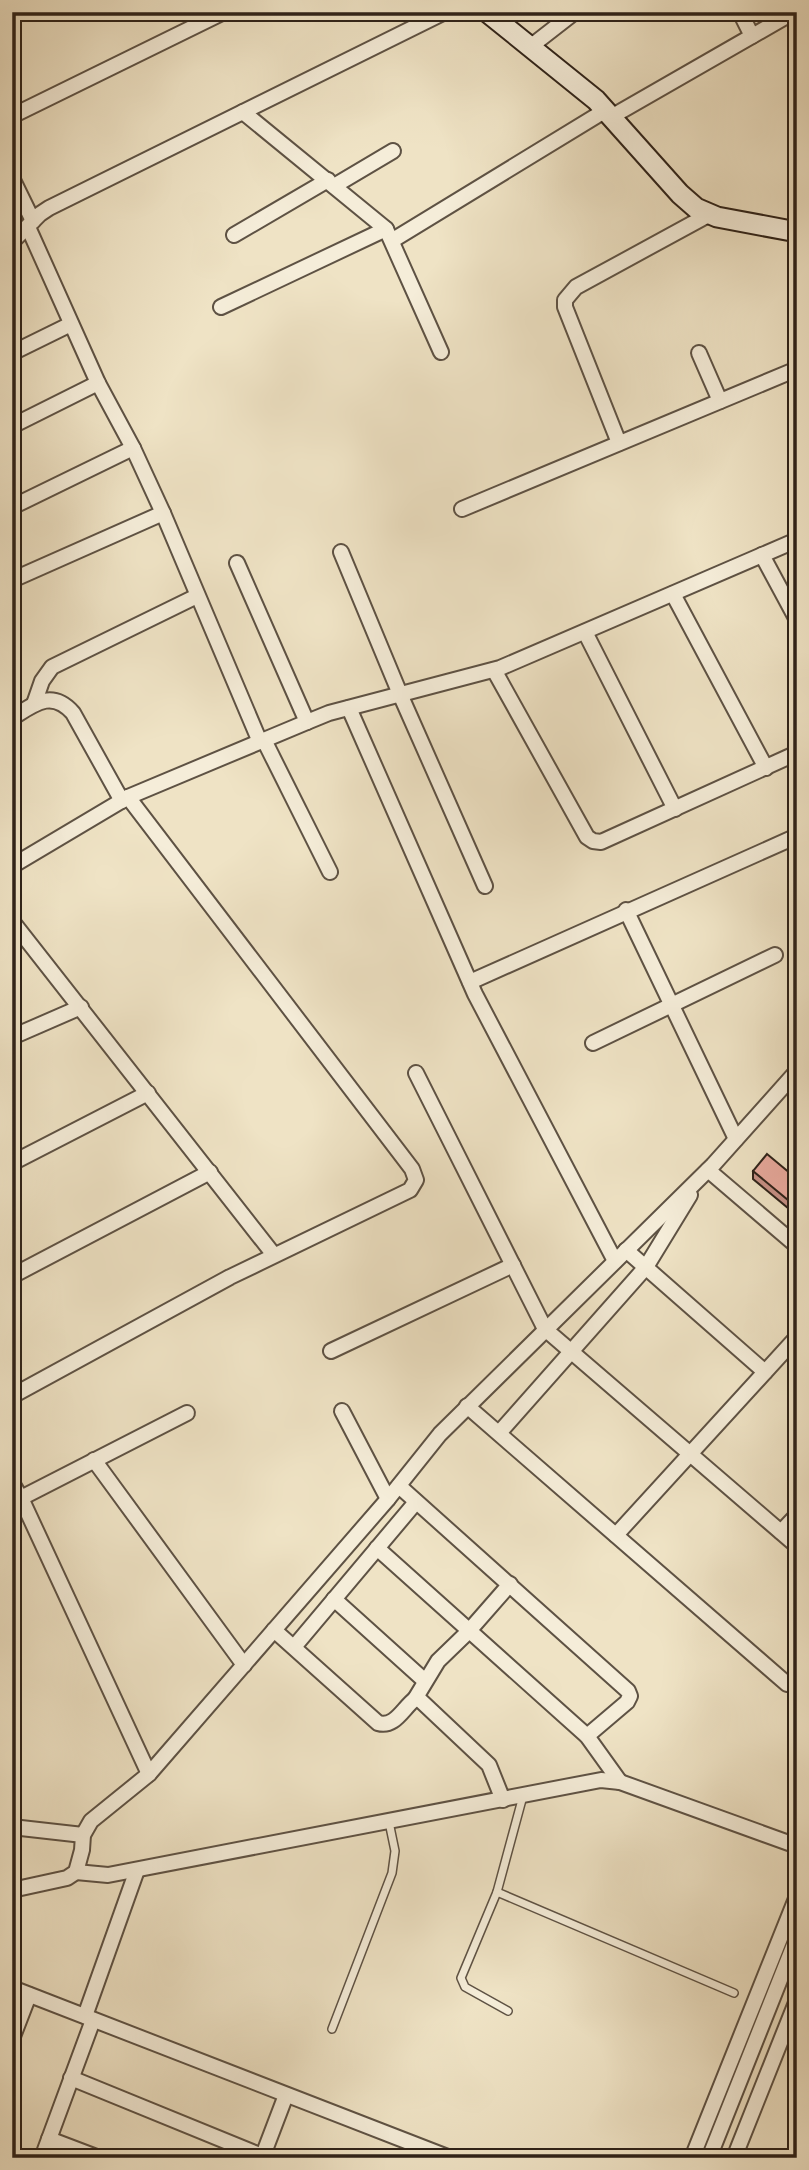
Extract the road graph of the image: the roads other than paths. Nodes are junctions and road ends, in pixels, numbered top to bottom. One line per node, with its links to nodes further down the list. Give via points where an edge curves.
1 (224, 12): 11 (street)
2 (445, 12): 9 (street)
3 (487, 12): 8 (main road)
4 (575, 12): 8 (street)
5 (740, 12): 7 (street)
6 (790, 13): 7 (street)
7 (752, 36): 10 (street)
8 (530, 47): 10 (main road)
9 (243, 112): 14 (street); 16 (street, via 49,208)
10 (608, 114): 15 (main road, via 680,194); 18 (street)
11 (12, 116)
12 (393, 151): 14 (street)
13 (12, 178): 16 (street)
14 (331, 183): 18 (street); 19 (street)
15 (710, 214): 17 (main road); 30 (street, via 576,287 565,300)
16 (31, 224): 20 (street); 22 (street)
17 (797, 232)
18 (390, 234): 21 (street); 23 (street)
19 (234, 235)
20 (12, 242)
21 (222, 307)
22 (71, 324): 24 (street); 27 (street)
23 (440, 352)
24 (12, 353)
25 (699, 353): 28 (street)
26 (797, 369): 28 (street)
27 (98, 383): 29 (street); 31 (street)
28 (720, 401): 30 (street)
29 (12, 426)
30 (619, 443): 33 (street)
31 (133, 448): 32 (street); 34 (street)
32 (12, 507)
33 (461, 509)
34 (163, 513): 39 (street); 41 (street)
35 (797, 540): 37 (street)
36 (341, 552): 45 (street)
37 (762, 555): 40 (street); 42 (street)
38 (237, 563): 49 (street)
39 (12, 580)
40 (673, 594): 43 (street); 52 (street)
41 (197, 596): 46 (street, via 52,667 41,681); 50 (street)
42 (797, 620)
43 (585, 632): 44 (street); 54 (street)
44 (494, 670): 45 (street); 54 (street, via 587,837 601,842)
45 (400, 694): 47 (street); 58 (street)
46 (34, 704): 48 (street); 53 (street, via 65,704)
47 (348, 708): 49 (street); 62 (street)
48 (12, 718)
49 (307, 722): 50 (street)
50 (262, 741): 53 (street); 57 (street)
51 (797, 753): 52 (street)
52 (766, 768): 54 (street)
53 (125, 799): 56 (street); 76 (street, via 416,1180 410,1190)
54 (675, 809)
55 (797, 836): 59 (street)
56 (12, 866)
57 (330, 873)
58 (485, 886)
59 (626, 910): 62 (street); 63 (street)
60 (12, 921): 64 (street)
61 (775, 955): 63 (street)
62 (470, 982): 77 (street)
63 (672, 1005): 66 (street); 70 (street)
64 (81, 1007): 65 (street); 69 (street)
65 (12, 1037)
66 (593, 1043)
67 (797, 1071): 70 (street)
68 (416, 1073): 78 (street)
69 (148, 1093): 71 (street); 72 (street)
70 (736, 1139): 73 (street)
71 (12, 1163)
72 (210, 1172): 76 (street); 80 (street)
73 (705, 1173): 74 (street); 75 (street); 79 (street)
74 (797, 1246)
75 (626, 1250): 77 (street); 79 (street)
76 (274, 1255): 86 (street)
77 (615, 1261): 81 (street)
78 (513, 1265): 81 (street); 83 (street)
79 (646, 1267): 84 (street); 85 (street)
80 (12, 1276)
81 (545, 1329): 84 (street); 87 (street)
82 (797, 1337): 85 (street)
83 (331, 1351)
84 (571, 1351): 90 (street); 91 (street)
85 (765, 1372): 91 (street)
86 (12, 1396)
87 (467, 1406): 90 (street); 94 (street)
88 (342, 1411): 96 (street)
89 (187, 1413): 92 (street)
90 (499, 1433): 100 (street)
91 (690, 1454): 99 (street); 100 (street)
92 (94, 1460): 95 (street); 108 (street)
93 (12, 1483): 95 (street)
94 (398, 1486): 96 (street); 97 (street)
95 (21, 1497): 113 (street)
96 (388, 1499): 105 (street)
97 (416, 1502): 102 (street); 103 (street)
98 (797, 1515): 99 (street)
99 (781, 1532): 101 (street)
100 (616, 1535): 110 (street, via 787,1684)
101 (797, 1546)
102 (377, 1548): 104 (street); 106 (street)
103 (510, 1584): 106 (street); 112 (street, via 628,1691 627,1702)
104 (334, 1600): 107 (street); 109 (street)
105 (274, 1630): 107 (street); 108 (street)
106 (468, 1632): 109 (street); 112 (street)
107 (293, 1647): 111 (street, via 378,1723 392,1723)
108 (244, 1665): 113 (street)
109 (425, 1681): 111 (street)
110 (797, 1686)
111 (415, 1699): 116 (street, via 489,1765)
112 (587, 1736): 114 (street)
113 (149, 1774): 119 (street, via 92,1821)
114 (620, 1782): 115 (street, via 601,1780); 120 (street)
115 (523, 1796): 116 (street); 124 (lane)
116 (503, 1800): 117 (street)
117 (388, 1822): 121 (street); 133 (lane, via 396,1851 392,1873)
118 (12, 1827): 119 (street)
119 (83, 1835): 122 (street)
120 (797, 1846)
121 (137, 1870): 122 (street, via 108,1875); 132 (street)
122 (76, 1872): 123 (street)
123 (12, 1890)
124 (497, 1892): 128 (lane); 131 (lane, via 461,1978 465,1987)
125 (797, 1896): 142 (street)
126 (797, 1937): 143 (street)
127 (12, 1988): 129 (street)
128 (734, 1993)
129 (29, 1995): 132 (street); 134 (street)
130 (797, 2000): 144 (street)
131 (508, 2011)
132 (89, 2018): 135 (street); 136 (street)
133 (332, 2029)
134 (12, 2039)
135 (71, 2078): 137 (street); 138 (street)
136 (286, 2095): 138 (street); 141 (street)
137 (49, 2139): 139 (street); 140 (street)
138 (264, 2157)
139 (42, 2158)
140 (99, 2158)
141 (450, 2158)
142 (692, 2158)
143 (709, 2158)
144 (734, 2158)

